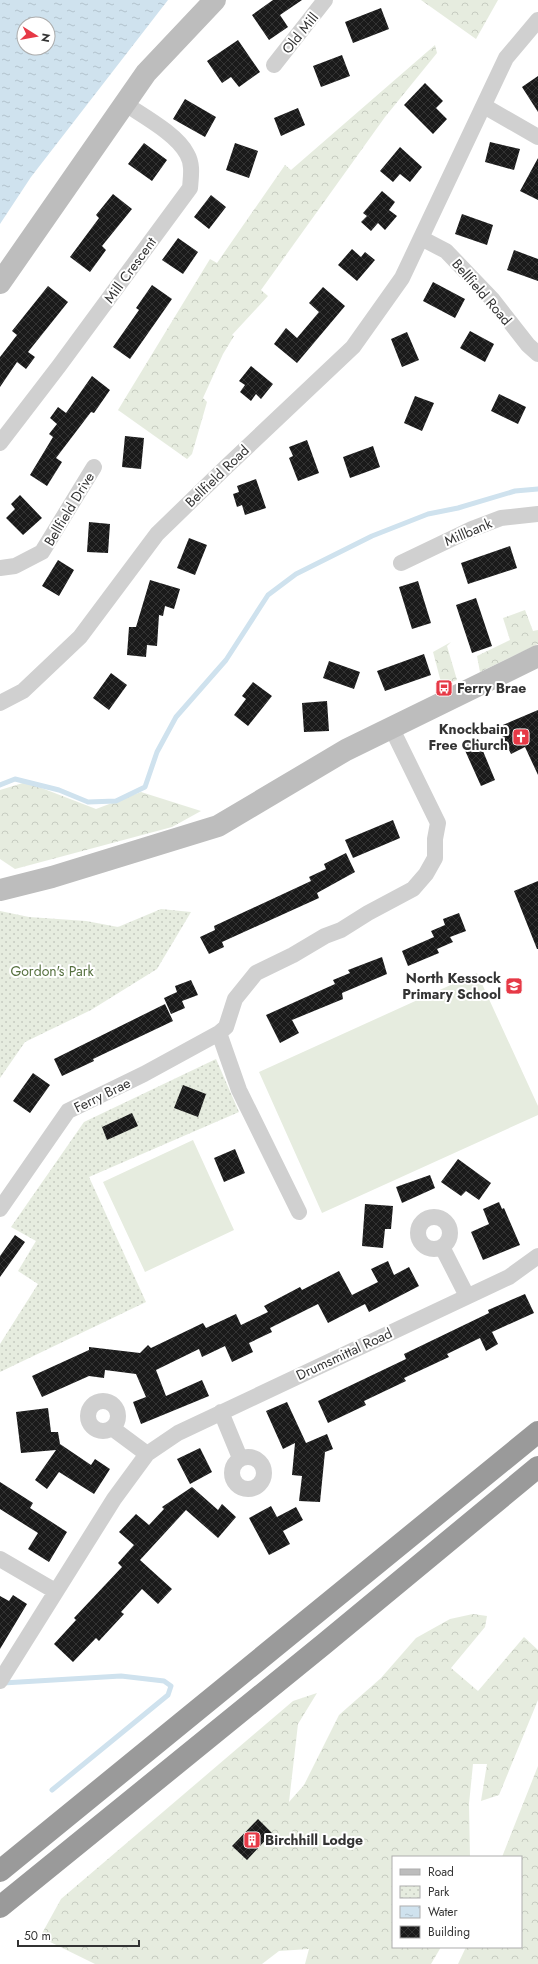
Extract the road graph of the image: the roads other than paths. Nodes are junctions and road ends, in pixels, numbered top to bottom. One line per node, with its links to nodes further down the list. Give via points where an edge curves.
1 (214, 0): 5 (street, via 146,73)
2 (325, 0): 4 (street, Old Mill)
3 (538, 20): 6 (street, Bellfield Road, via 506,58)
4 (274, 65)
5 (124, 103): 9 (street); 11 (street, Mill Crescent, via 176,139 188,154 192,172 190,188)
6 (484, 106): 7 (street); 8 (street, Bellfield Road)
7 (538, 137)
8 (421, 238): 10 (street, Bellfield Road, via 446,251 492,299); 17 (street, Bellfield Road, via 402,278 353,347 158,534 80,637 23,691)
9 (0, 283)
10 (538, 354)
11 (0, 443)
12 (94, 467): 15 (street, Bellfield Drive, via 42,552 15,566)
13 (538, 514): 14 (street, Millbank, via 501,518)
14 (401, 563)
15 (0, 568)
16 (538, 656): 18 (street)
17 (0, 703)
18 (391, 727): 19 (street, via 346,750 218,826 52,877); 20 (street, Ferry Brae, via 438,824 435,858 413,889 341,930 256,973 235,999 226,1027)
19 (0, 890)
20 (219, 1033): 21 (street, Ferry Brae, via 144,1074 68,1111); 22 (street, via 239,1090)
21 (0, 1209)
22 (299, 1212)
23 (442, 1246): 25 (street)
24 (538, 1256): 25 (street, Drumsmittal Road, via 509,1277)
25 (467, 1296): 26 (street, Drumsmittal Road)
26 (221, 1412): 29 (street, Drumsmittal Road, via 178,1433); 30 (street)
27 (112, 1428): 29 (street)
28 (538, 1432): 35 (highway)
29 (147, 1454): 33 (street, Drumsmittal Road, via 114,1499)
30 (240, 1458)
31 (538, 1467): 36 (highway)
32 (0, 1559): 33 (street)
33 (55, 1591): 34 (street, Drumsmittal Road)
34 (0, 1681)
35 (0, 1871)
36 (0, 1907)

